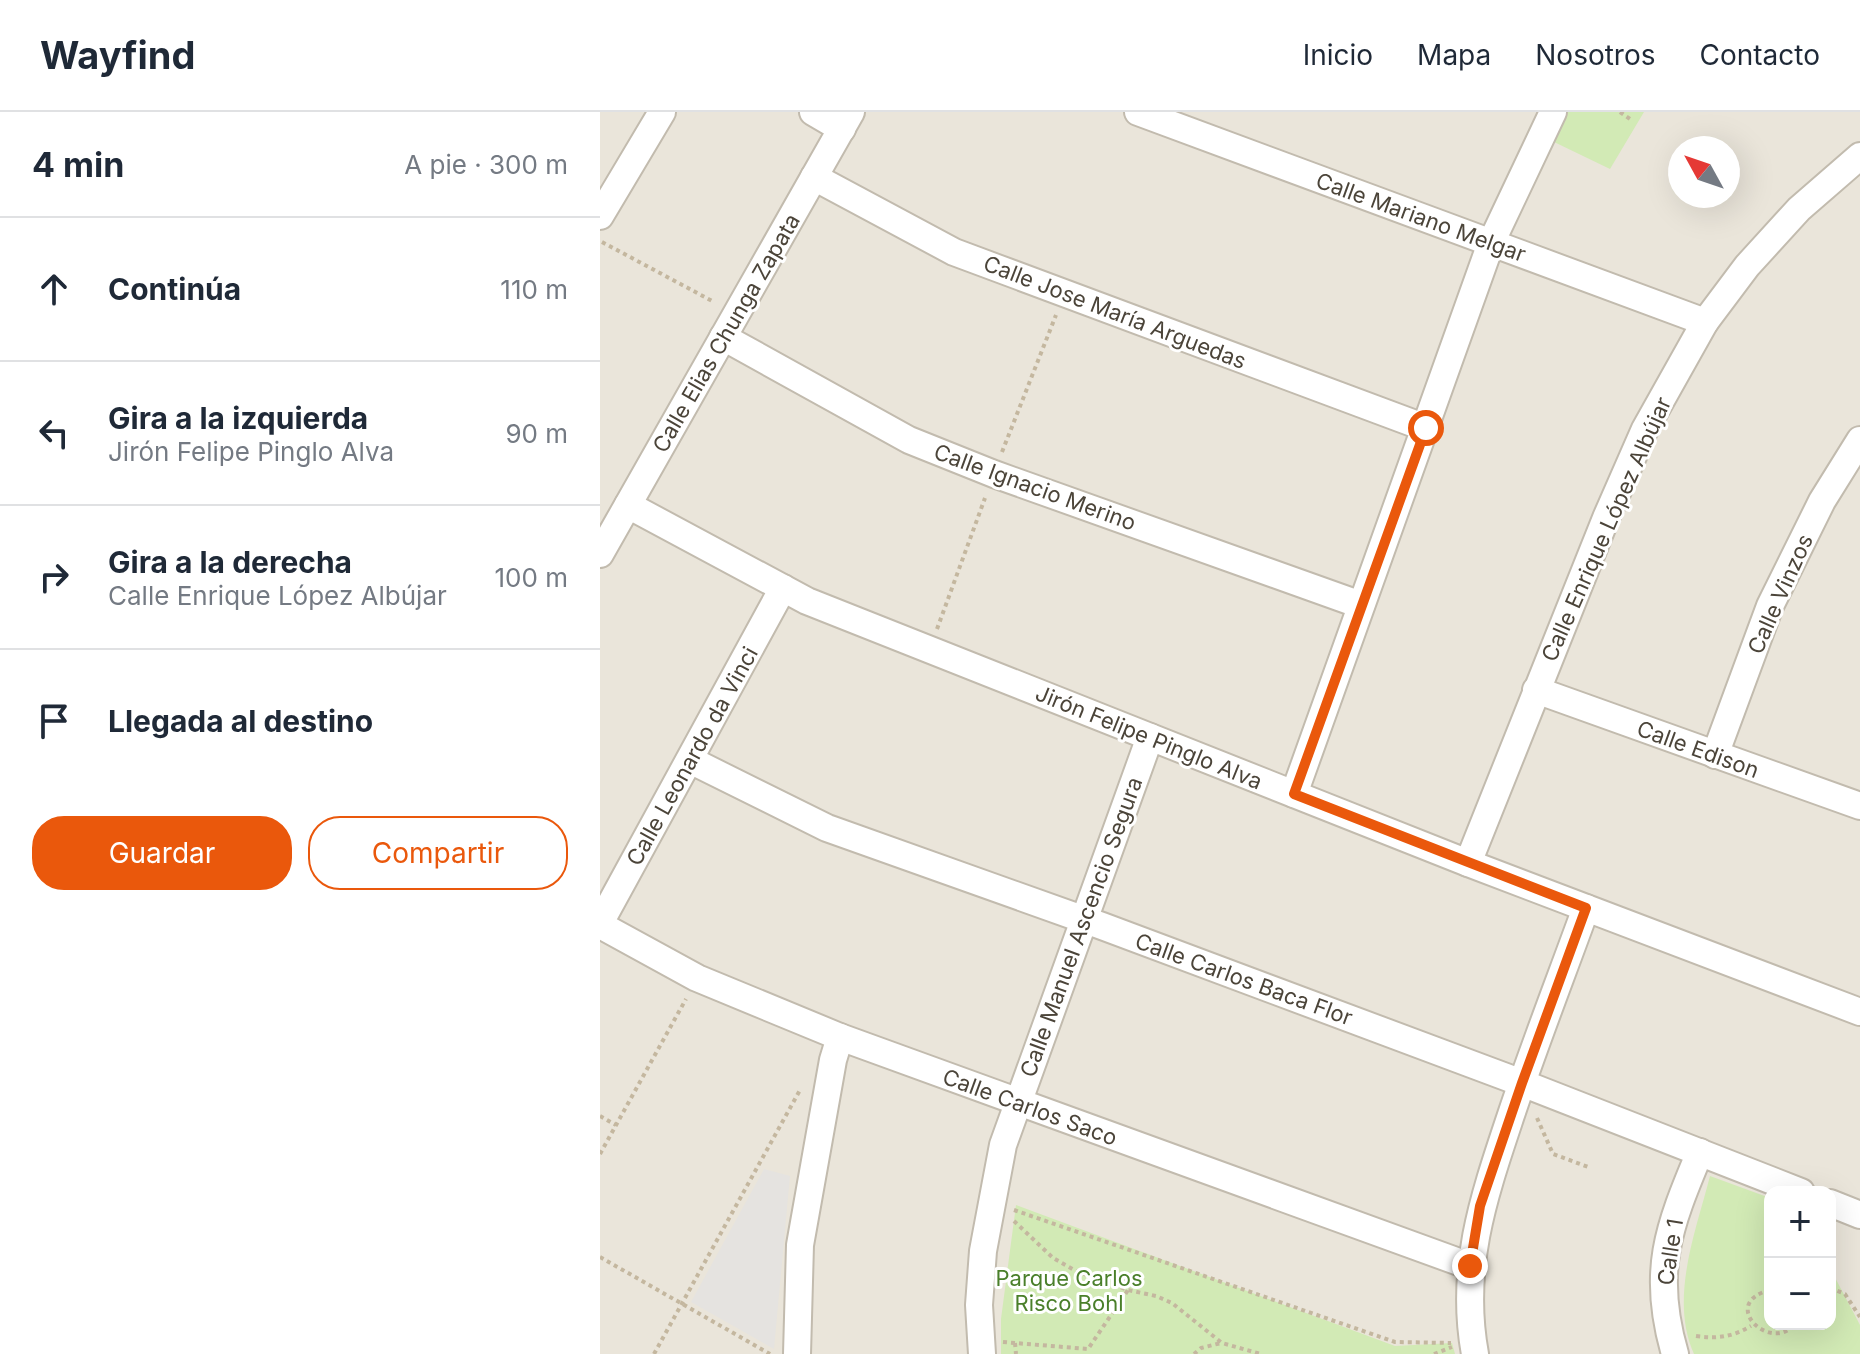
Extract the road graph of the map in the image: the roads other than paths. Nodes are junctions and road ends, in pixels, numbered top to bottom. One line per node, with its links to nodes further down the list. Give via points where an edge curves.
1 (662, 112): 8 (street)
2 (813, 112): 5 (street)
3 (1138, 112): 9 (street, Calle Mariano Melgar)
4 (1553, 112): 9 (street)
5 (847, 120): 7 (street, Calle Elias Chunga Zapata)
6 (1860, 156): 10 (street, Calle Enrique López Albújar, via 1799,209)
7 (814, 177): 11 (street, Calle Elias Chunga Zapata); 12 (street, Calle Jose María Arguedas, via 954,252)
8 (600, 216)
9 (1491, 243): 10 (street, Calle Mariano Melgar); 12 (street)
10 (1705, 322): 18 (street, Calle Enrique López Albújar, via 1645,429)
11 (730, 326): 14 (street, Calle Elias Chunga Zapata); 17 (street, Calle Ignacio Merino, via 909,440)
12 (1426, 428): 17 (street)
13 (1860, 440): 20 (street, Calle Vinzos, via 1822,501 1770,606)
14 (628, 505): 15 (street, Calle Elias Chunga Zapata); 16 (street, Jirón Felipe Pinglo Alva)
15 (600, 554)
16 (783, 588): 19 (street, Jirón Felipe Pinglo Alva); 21 (street, Calle Leonardo da Vinci)
17 (1361, 605): 22 (street)
18 (1536, 690): 20 (street, Calle Edison); 24 (street, Calle Enrique López Albújar)
19 (1150, 737): 22 (street, Jirón Felipe Pinglo Alva); 26 (street, Calle Manuel Ascencio Segura)
20 (1715, 755): 23 (street, Calle Edison)
21 (690, 760): 26 (street, Calle Carlos Baca Flor, via 827,828); 27 (street, Calle Leonardo da Vinci)
22 (1294, 794): 24 (street, Jirón Felipe Pinglo Alva)
23 (1860, 806)
24 (1468, 863): 25 (street, Jirón Felipe Pinglo Alva)
25 (1586, 908): 28 (street, Jirón Felipe Pinglo Alva); 30 (street)
26 (1086, 920): 30 (street, Calle Carlos Baca Flor); 31 (street, Calle Manuel Ascencio Segura)
27 (600, 924): 29 (street, Calle Carlos Saco)
28 (1860, 1012)
29 (837, 1049): 31 (street, Calle Carlos Saco); 39 (street, via 800,1245)
30 (1522, 1083): 32 (street, Calle Carlos Baca Flor); 36 (street, via 1480,1206)
31 (1017, 1102): 36 (street, Calle Carlos Saco); 37 (street, Calle Manuel Ascencio Segura, via 1003,1145 1002,1204 980,1292)
32 (1700, 1152): 33 (street, Calle Carlos Baca Flor); 40 (street, Calle 1, via 1669,1235 1662,1275 1665,1323)
33 (1786, 1186)
34 (1836, 1205): 35 (street)
35 (1860, 1215)
36 (1470, 1266): 38 (street, via 1472,1337)
37 (981, 1347)
38 (1467, 1349)
39 (797, 1354)
40 (1675, 1354)

